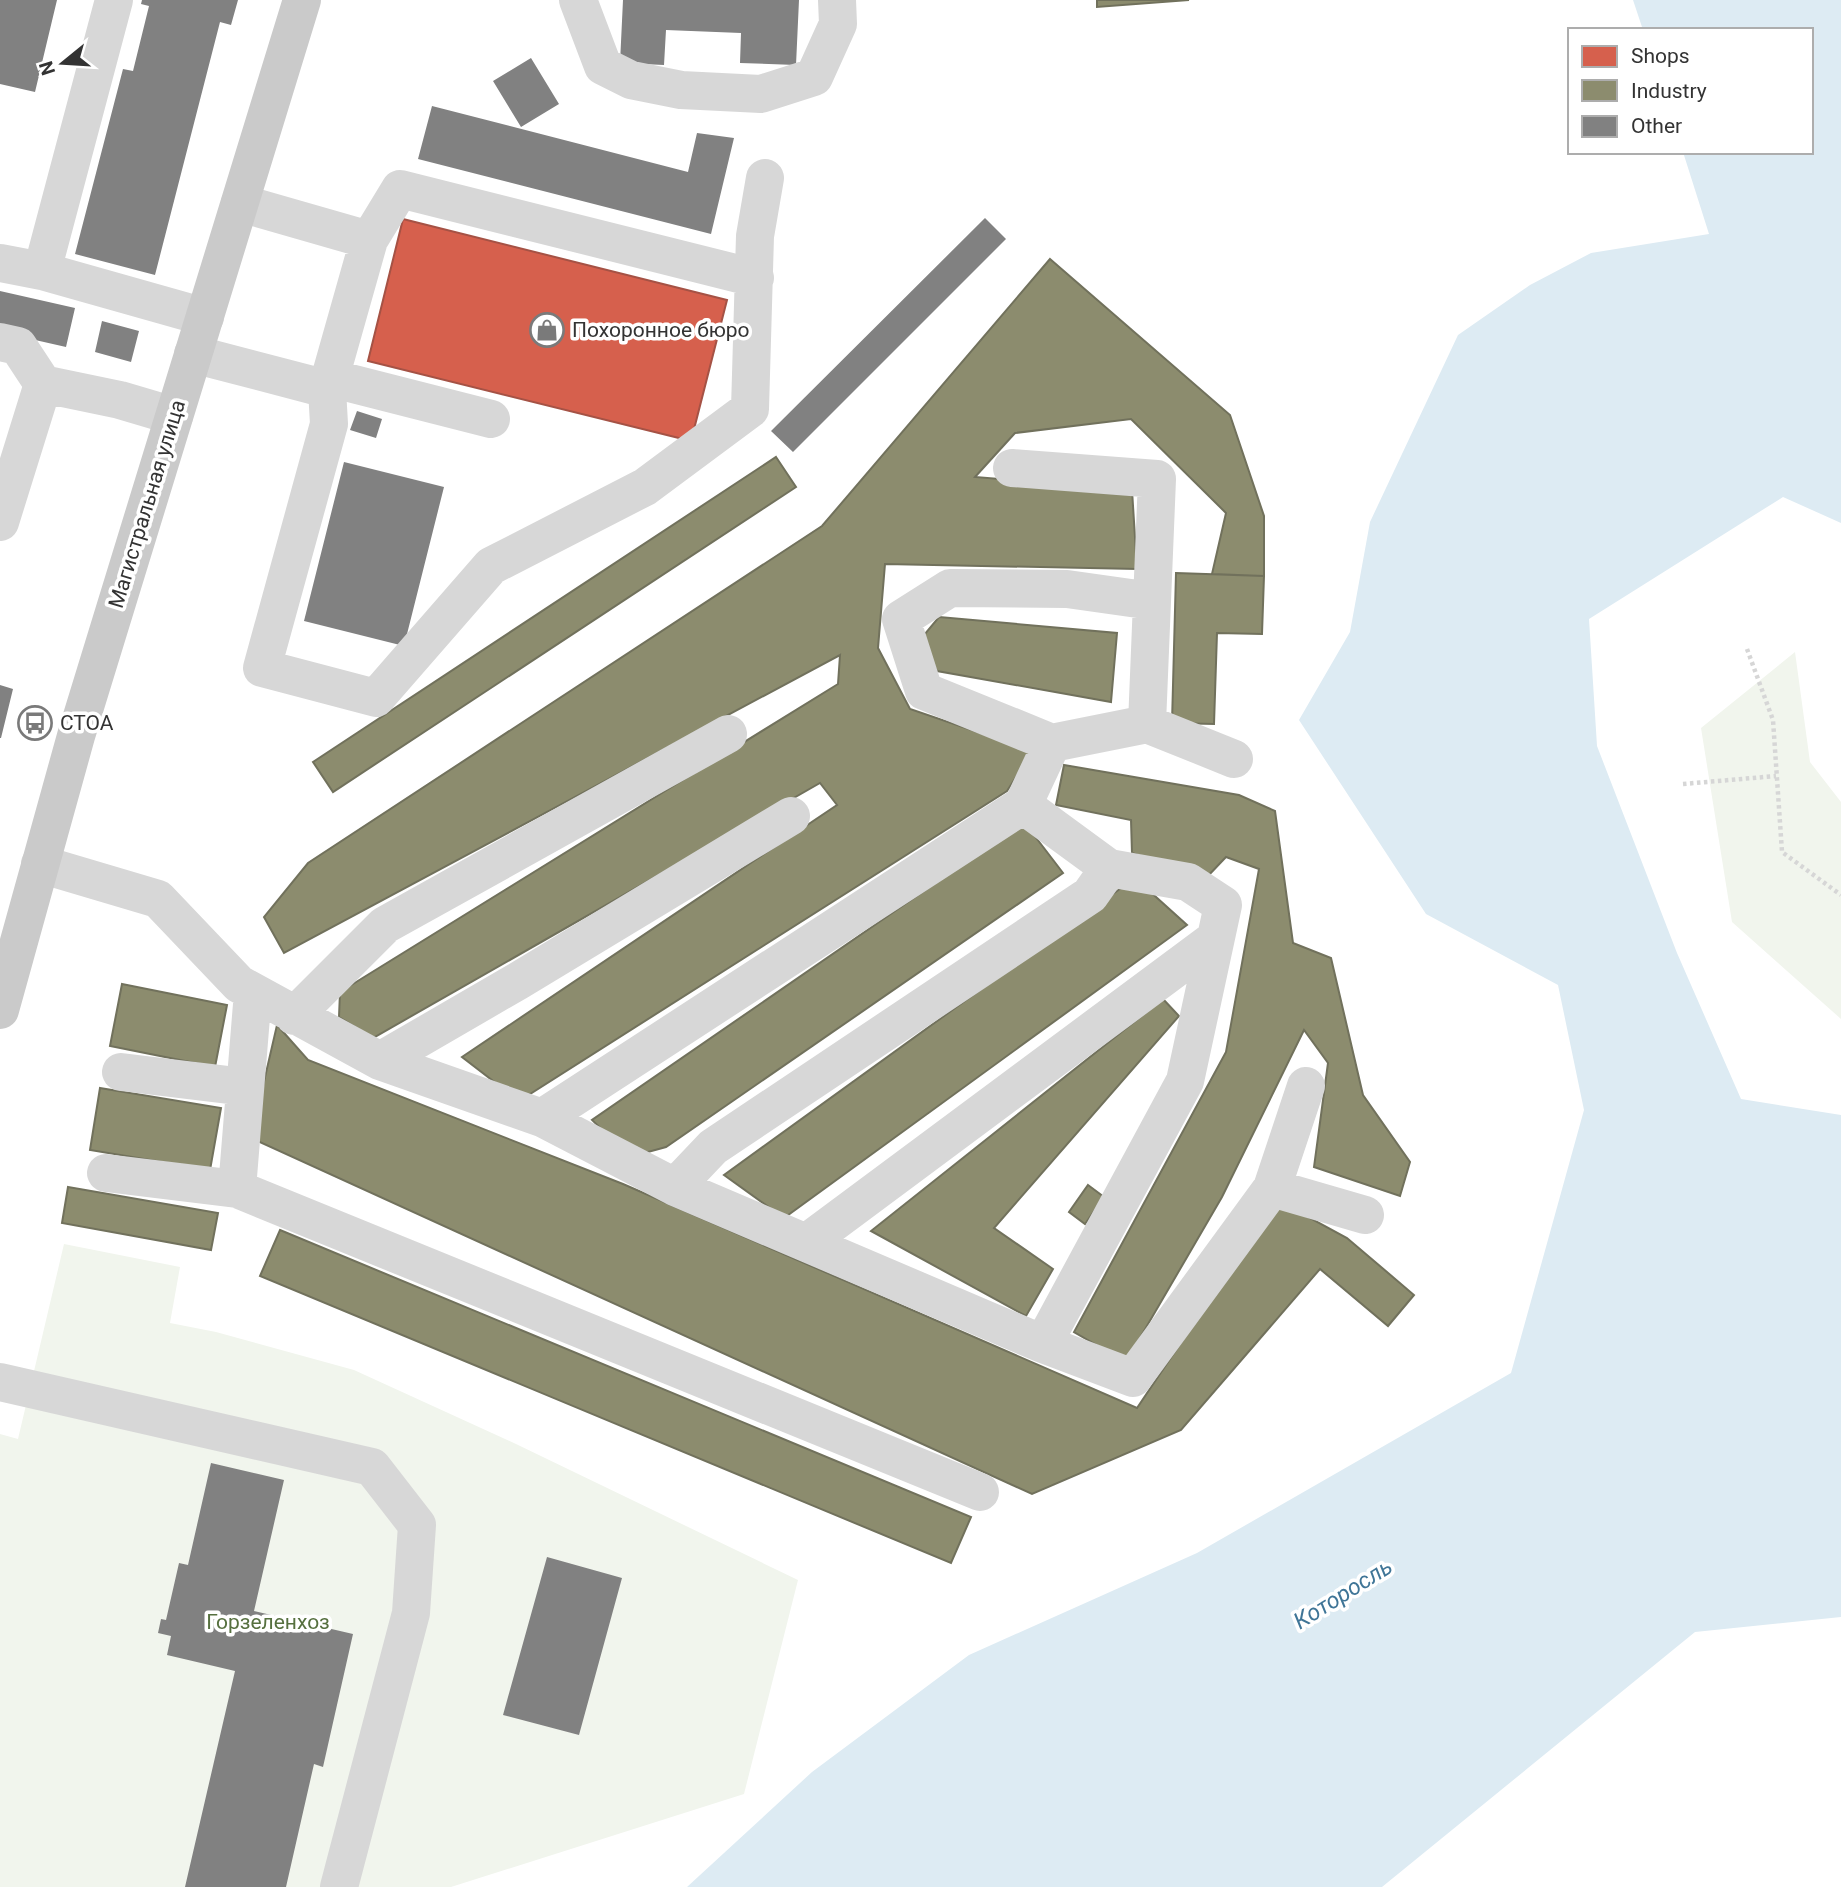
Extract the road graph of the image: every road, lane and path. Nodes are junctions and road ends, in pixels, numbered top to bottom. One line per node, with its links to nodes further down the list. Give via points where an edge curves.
1 (114, 0): 9 (lane)
2 (302, 0): 6 (main road, Магистральная улица)
3 (578, 0): 4 (lane, via 603,66 631,80 681,90 761,94 814,77 838,24)
4 (836, 0)
5 (765, 178): 10 (lane, via 755,236)
6 (240, 203): 7 (lane); 11 (main road, Магистральная улица)
7 (369, 240): 10 (lane, via 400,189); 15 (lane)
8 (0, 263): 9 (lane)
9 (43, 271): 11 (lane)
10 (755, 278): 15 (lane, via 750,409 645,487 491,566 376,698 262,668 329,424)
11 (205, 317): 13 (main road, Магистральная улица)
12 (0, 342): 14 (lane, via 19,346)
13 (193, 354): 15 (lane); 16 (main road, Магистральная улица)
14 (43, 384): 16 (lane); 19 (lane)
15 (329, 384): 17 (lane)
16 (174, 416): 30 (main road, Магистральная улица)
17 (491, 419)
18 (1012, 468): 20 (lane, via 1157,479)
19 (0, 522)
20 (1152, 601): 22 (lane); 24 (lane, via 1067,589 950,588 901,619 924,691)
21 (1747, 649): 26 (path, via 1773,720)
22 (1147, 724): 24 (lane); 25 (lane)
23 (728, 734): 36 (lane, via 385,925)
24 (1052, 743): 28 (lane)
25 (1234, 759)
26 (1776, 776): 27 (path); 32 (path, via 1782,852)
27 (1683, 785)
28 (1023, 805): 31 (lane); 41 (lane)
29 (791, 816): 37 (lane)
30 (40, 864): 34 (lane, via 158,899 239,984); 35 (main road, Магистральная улица)
31 (1109, 868): 33 (lane, via 1188,882 1223,905); 43 (lane, via 1090,895 713,1147)
32 (1841, 895)
33 (1215, 939): 47 (lane); 48 (lane, via 1185,1081)
34 (253, 992): 36 (lane); 40 (lane)
35 (0, 1010)
36 (294, 1016): 37 (lane)
37 (380, 1061): 41 (lane)
38 (121, 1072): 40 (lane)
39 (1306, 1086): 44 (lane)
40 (245, 1087): 45 (lane)
41 (542, 1118): 43 (lane)
42 (106, 1173): 45 (lane)
43 (676, 1187): 47 (lane)
44 (1272, 1188): 46 (lane); 48 (lane, via 1133,1378)
45 (237, 1189): 50 (lane)
46 (1365, 1215)
47 (806, 1243): 48 (lane)
48 (1043, 1344)
49 (0, 1382): 51 (lane, via 372,1467 417,1525 411,1613)
50 (979, 1492)
51 (339, 1887)

